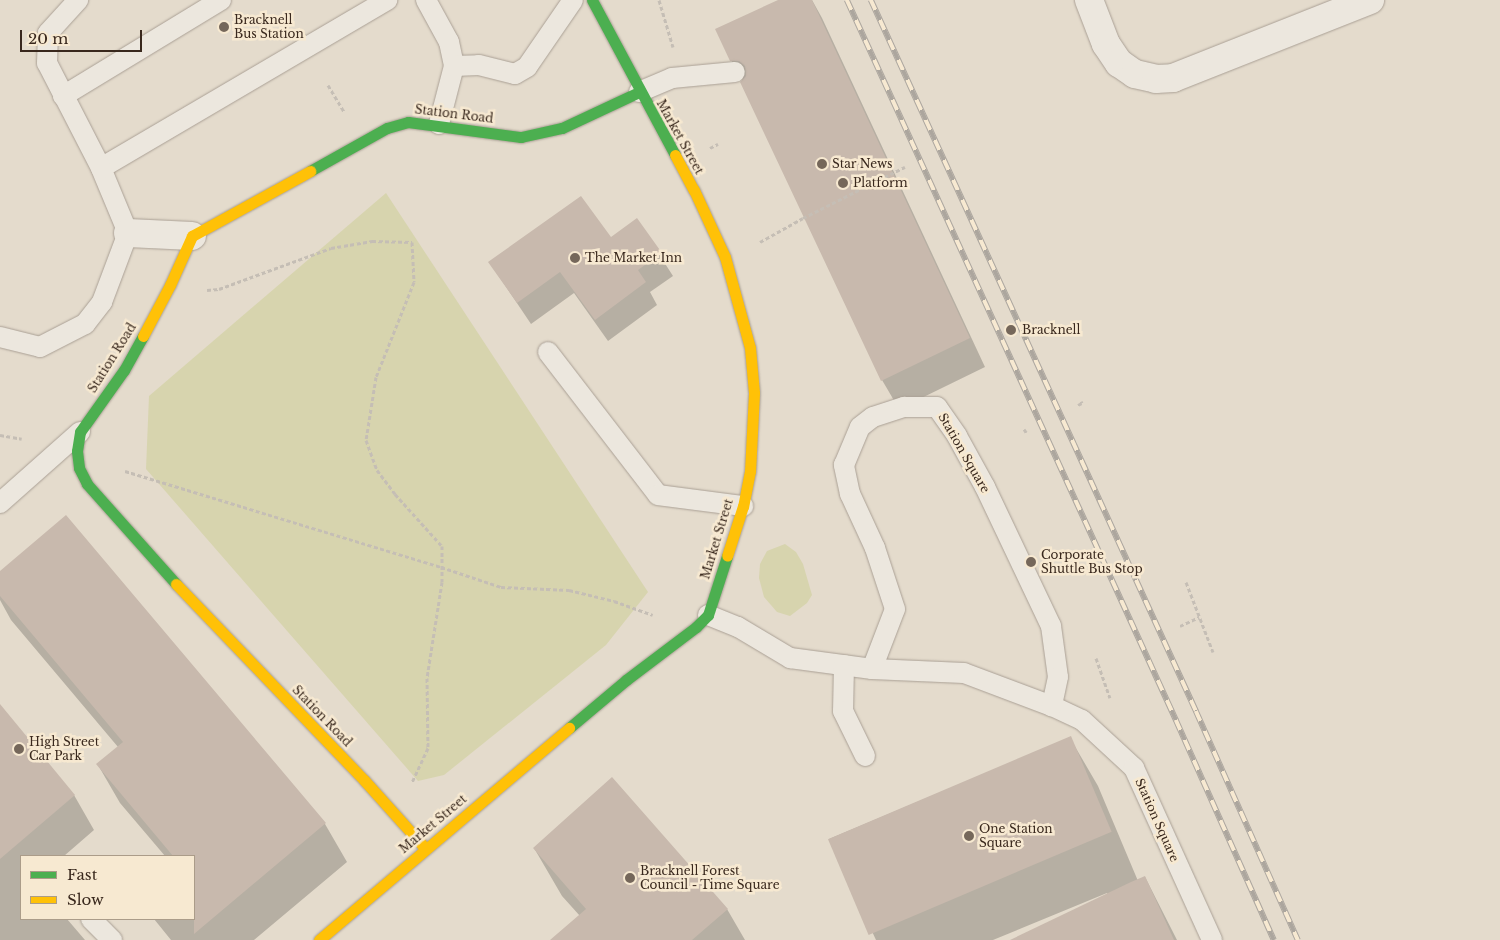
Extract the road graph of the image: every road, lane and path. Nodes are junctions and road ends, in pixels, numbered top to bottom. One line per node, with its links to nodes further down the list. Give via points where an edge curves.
1 (78, 0): 15 (lane, via 48,33 47,63)
2 (221, 0): 15 (lane)
3 (387, 0): 19 (lane)
4 (426, 0): 11 (lane, via 449,42)
5 (573, 0): 11 (lane, via 527,67 515,74 479,65)
6 (592, 0): 14 (street, Market Street)
7 (659, 0): 10 (path)
8 (1088, 0): 9 (street, via 1106,44 1119,63 1135,74 1173,78)
9 (1370, 0)
10 (674, 49)
11 (454, 66): 17 (lane)
12 (735, 72): 14 (lane, via 672,78)
13 (328, 85): 16 (path)
14 (639, 92): 17 (street, Station Road, via 562,128 521,136); 33 (street, Market Street, via 694,190 726,257 738,299 750,348 754,393 750,470)
15 (63, 96): 19 (lane)
16 (348, 119)
17 (439, 124): 21 (street, Station Road, via 408,122 387,128)
18 (905, 167): 22 (path)
19 (101, 168): 20 (lane)
20 (128, 233): 21 (street); 24 (lane, via 102,302 85,324 40,347)
21 (192, 236): 28 (street, Station Road, via 124,370)
22 (760, 242)
23 (200, 291): 34 (path, via 218,289 331,248 372,241 412,242 414,282 376,378 366,440 377,470 442,546)
24 (0, 337)
25 (548, 352): 33 (lane, via 658,495)
26 (1081, 400): 27 (path)
27 (1078, 405)
28 (80, 432): 32 (lane); 48 (street, Station Road, via 79,468 87,484 143,549)
29 (0, 435): 30 (path)
30 (22, 439)
31 (118, 469): 34 (path)
32 (0, 503)
33 (743, 506): 36 (street, Market Street)
34 (441, 567): 37 (path, via 501,587 569,590 614,601); 47 (path, via 437,620 427,678 428,748)
35 (1186, 582): 38 (path)
36 (708, 615): 42 (lane, Station Square, via 738,627 790,658); 48 (street, Market Street)
37 (654, 616)
38 (1200, 617): 39 (path); 40 (path)
39 (1180, 626)
40 (1213, 652)
41 (1096, 658): 44 (path)
42 (844, 665): 43 (lane, Station Square); 46 (lane, via 843,711)
43 (872, 669): 45 (lane, Station Square, via 964,673); 45 (lane, Station Square, via 895,609 875,548 850,494 844,465 860,427 872,417 904,407 937,407 985,487 1051,626 1058,677)
44 (1110, 698)
45 (1052, 706): 52 (lane, Station Square, via 1082,720 1134,768)
46 (865, 756)
47 (408, 790)
48 (425, 848): 51 (street, Market Street)
49 (93, 920): 50 (lane)
50 (112, 940)
51 (319, 940)
52 (1212, 940)

